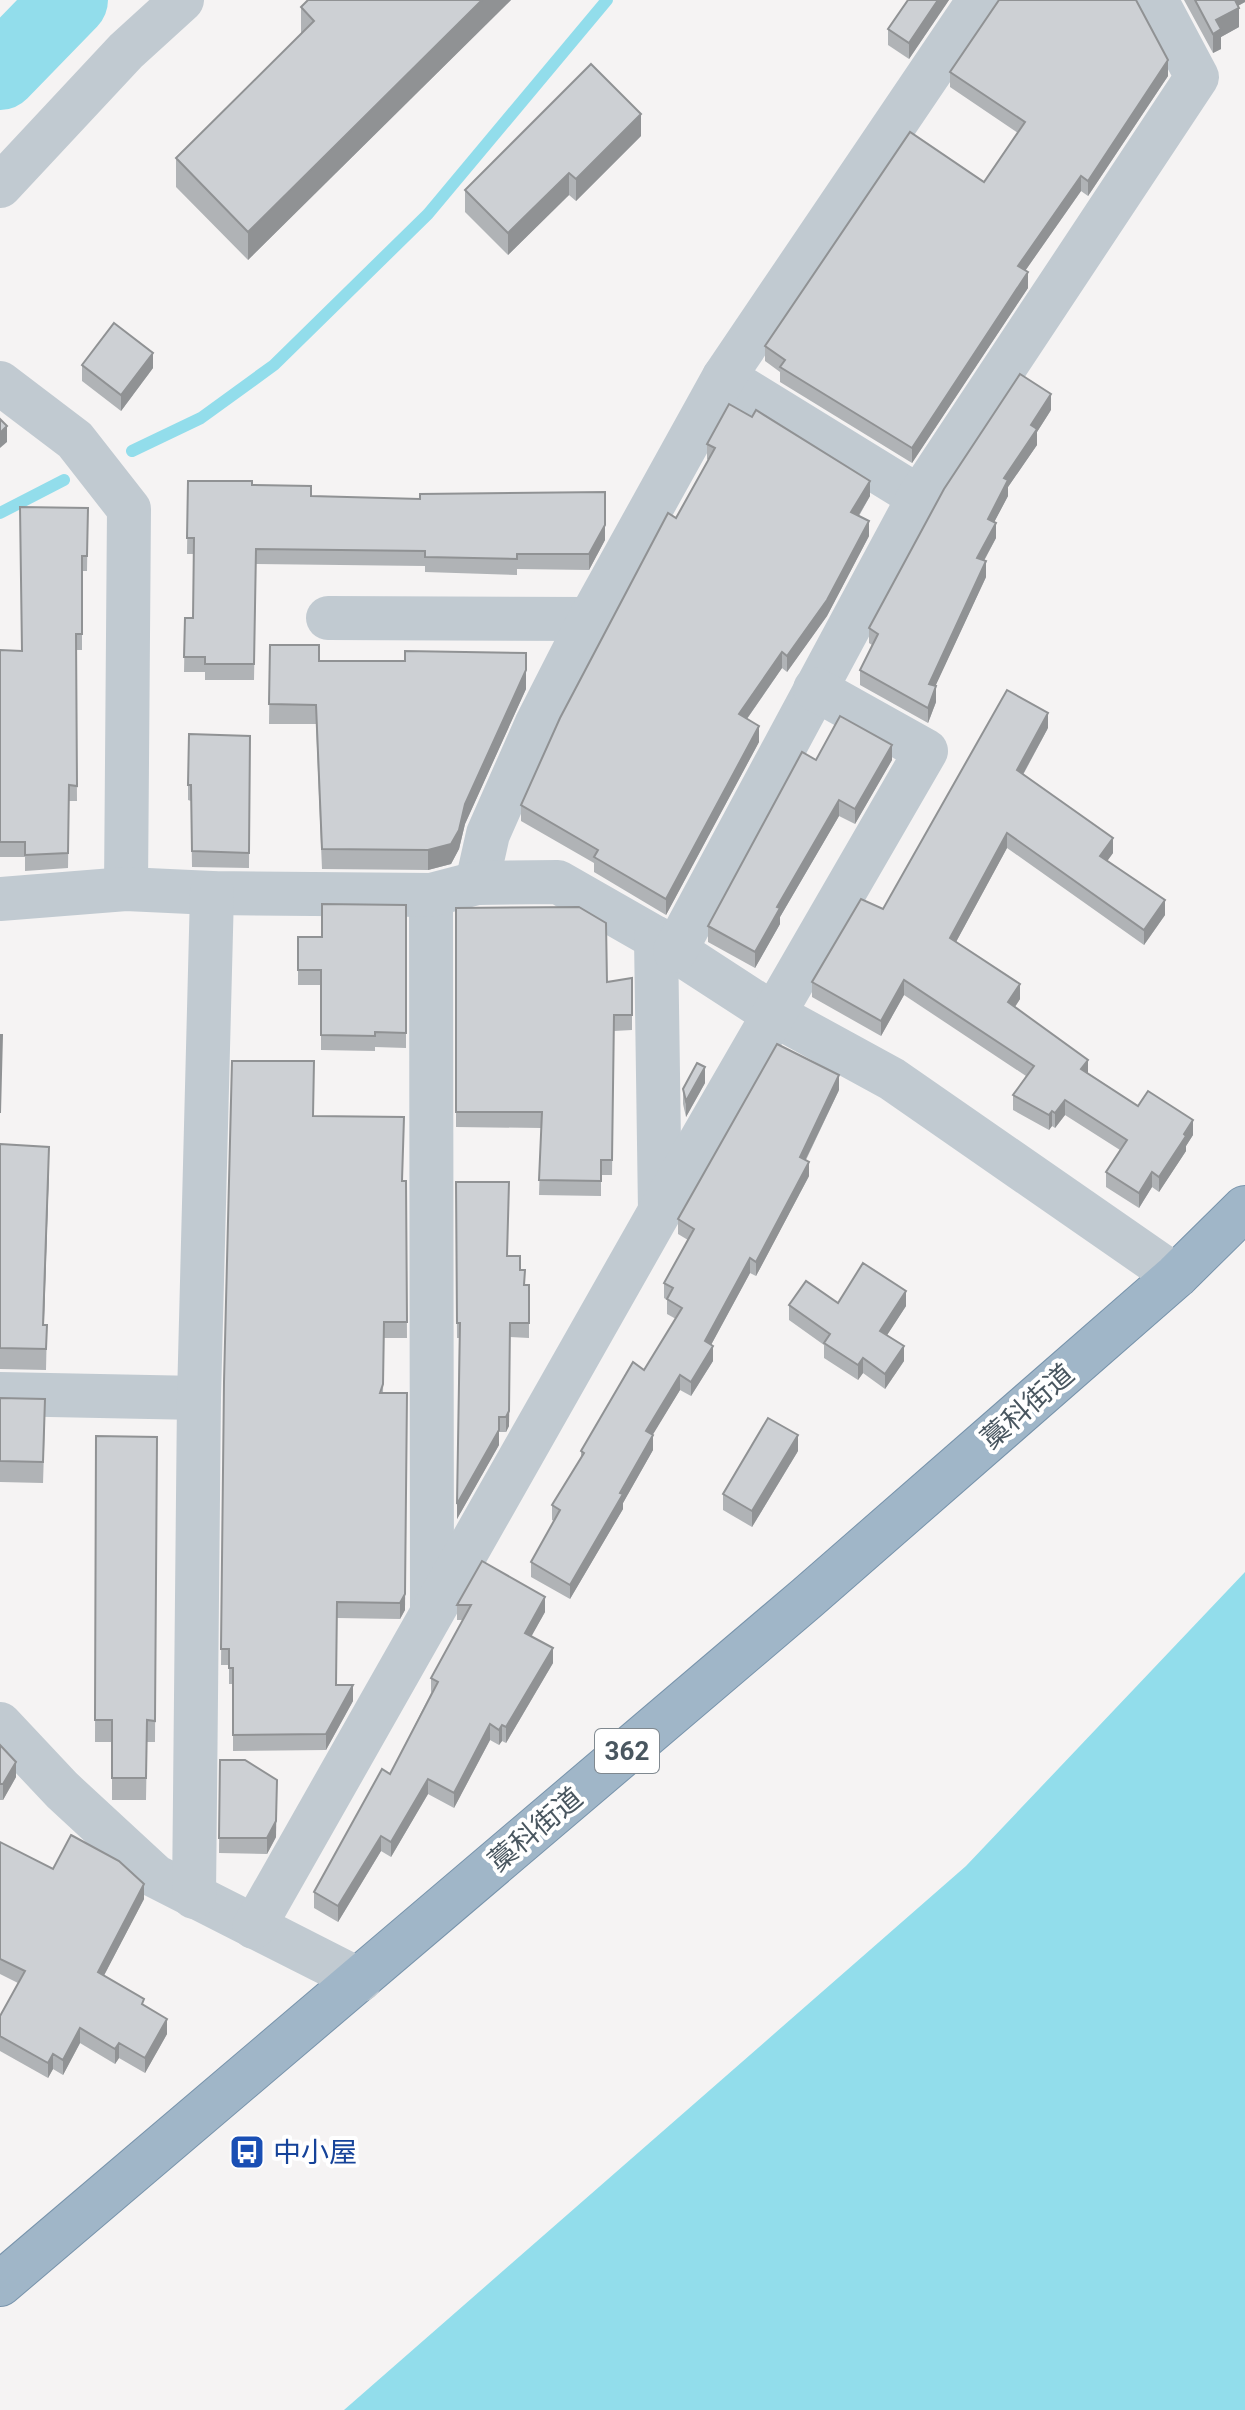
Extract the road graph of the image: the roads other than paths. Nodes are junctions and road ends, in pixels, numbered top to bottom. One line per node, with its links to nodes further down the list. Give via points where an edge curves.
1 (182, 0): 4 (street, via 126,51)
2 (979, 0): 5 (street)
3 (1156, 0): 7 (street, via 1197,77)
4 (0, 186)
5 (724, 377): 7 (street); 9 (street)
6 (0, 383): 12 (street, via 75,440 129,509)
7 (919, 497): 10 (street)
8 (328, 618): 9 (street)
9 (590, 619): 11 (street, via 488,834)
10 (815, 689): 16 (street); 17 (street, via 926,751)
11 (477, 883): 14 (street); 16 (street, via 558,882)
12 (126, 889): 13 (street); 15 (street)
13 (212, 893): 14 (street); 22 (street)
14 (431, 895): 23 (street)
15 (0, 899)
16 (666, 944): 17 (street); 19 (street)
17 (773, 1014): 19 (street); 20 (street, via 892,1079)
18 (1245, 1208): 20 (highway, 藁科街道 / 362)
19 (660, 1211): 23 (street)
20 (1176, 1276): 27 (highway, 藁科街道 / 362)
21 (0, 1394): 22 (street)
22 (199, 1398): 25 (street)
23 (432, 1612): 26 (street)
24 (0, 1724): 25 (street, via 155,1876)
25 (194, 1897): 26 (street)
26 (254, 1927): 27 (street)
27 (360, 1980): 28 (highway, 藁科街道 / 362)
28 (0, 2284)

